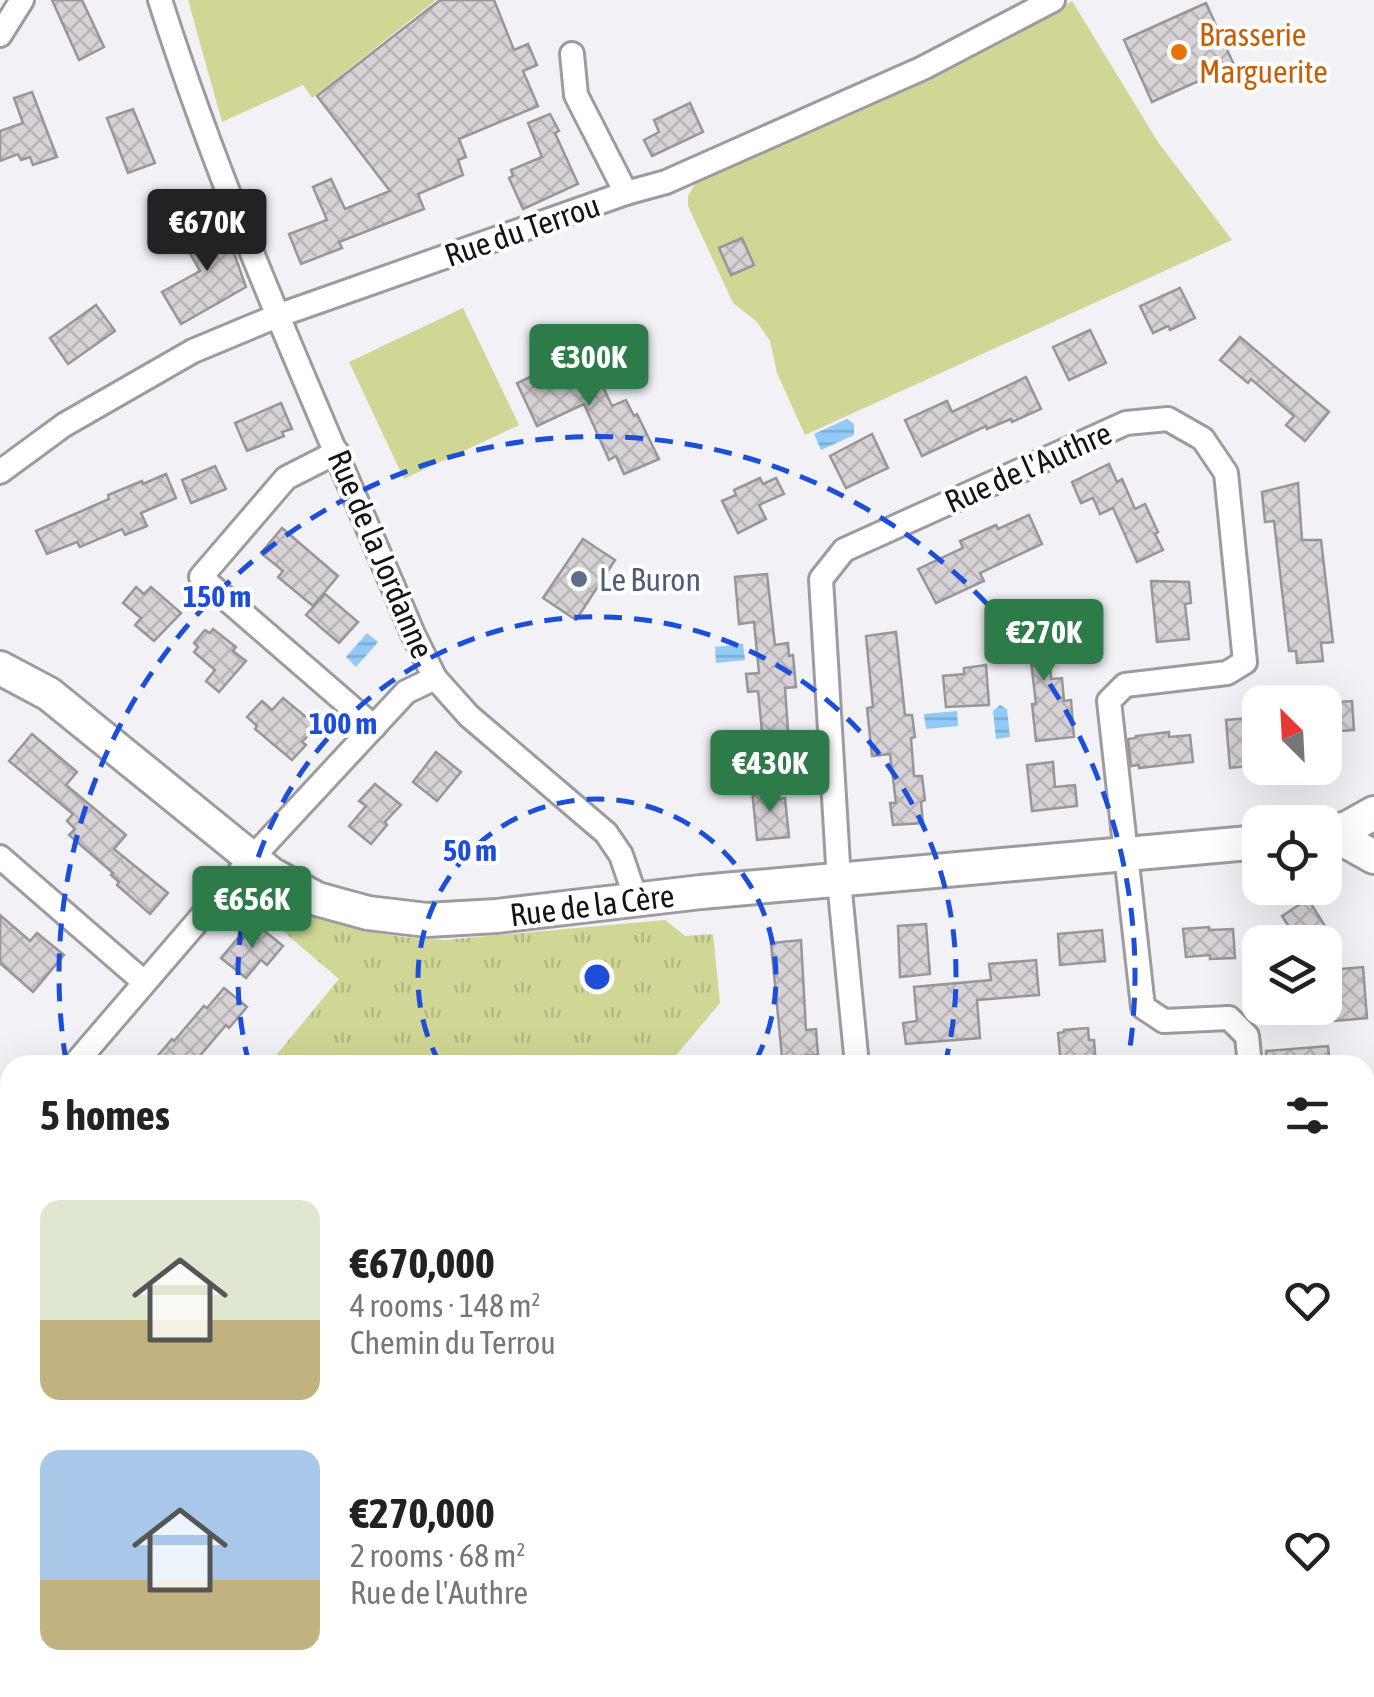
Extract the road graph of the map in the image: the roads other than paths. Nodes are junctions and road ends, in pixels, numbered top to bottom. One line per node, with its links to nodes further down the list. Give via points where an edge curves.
1 (22, 0): 4 (street)
2 (160, 0): 7 (street, Rue de la Jordanne)
3 (1053, 0): 6 (street, Rue du Terrou, via 906,76 666,182)
4 (0, 35)
5 (572, 54): 6 (street, via 576,96)
6 (626, 193): 7 (street, Rue du Terrou)
7 (277, 316): 8 (street, Rue de la Jordanne); 9 (street, Rue du Terrou, via 194,351 64,425)
8 (337, 452): 11 (street, Rue de la Jordanne); 12 (street, via 286,478 201,577)
9 (0, 472)
10 (0, 668): 20 (street, Rue de la Cère, via 49,694)
11 (435, 678): 12 (street, via 406,692); 22 (street, Rue de la Jordanne, via 469,716 606,833)
12 (374, 726): 20 (street)
13 (1374, 813): 14 (street)
14 (1342, 830)
15 (1342, 841): 19 (street)
16 (1242, 844): 17 (street, Rue de la Cère)
17 (1125, 856): 21 (street, Rue de la Cère); 21 (street, Rue de l'Authre, via 1109,701 1125,684 1227,673 1244,662 1226,473 1203,439 1168,419 1126,423 844,550 820,579); 26 (street, via 1142,1008 1164,1021 1229,1018 1247,1036)
18 (0, 857): 23 (street)
19 (1374, 857)
20 (251, 859): 22 (street, Rue de la Cère, via 317,898 427,920); 23 (street)
21 (840, 882): 22 (street, Rue de la Cère); 25 (street)
22 (636, 899)
23 (144, 982): 24 (street)
24 (82, 1055)
25 (856, 1055)
26 (1249, 1055)

